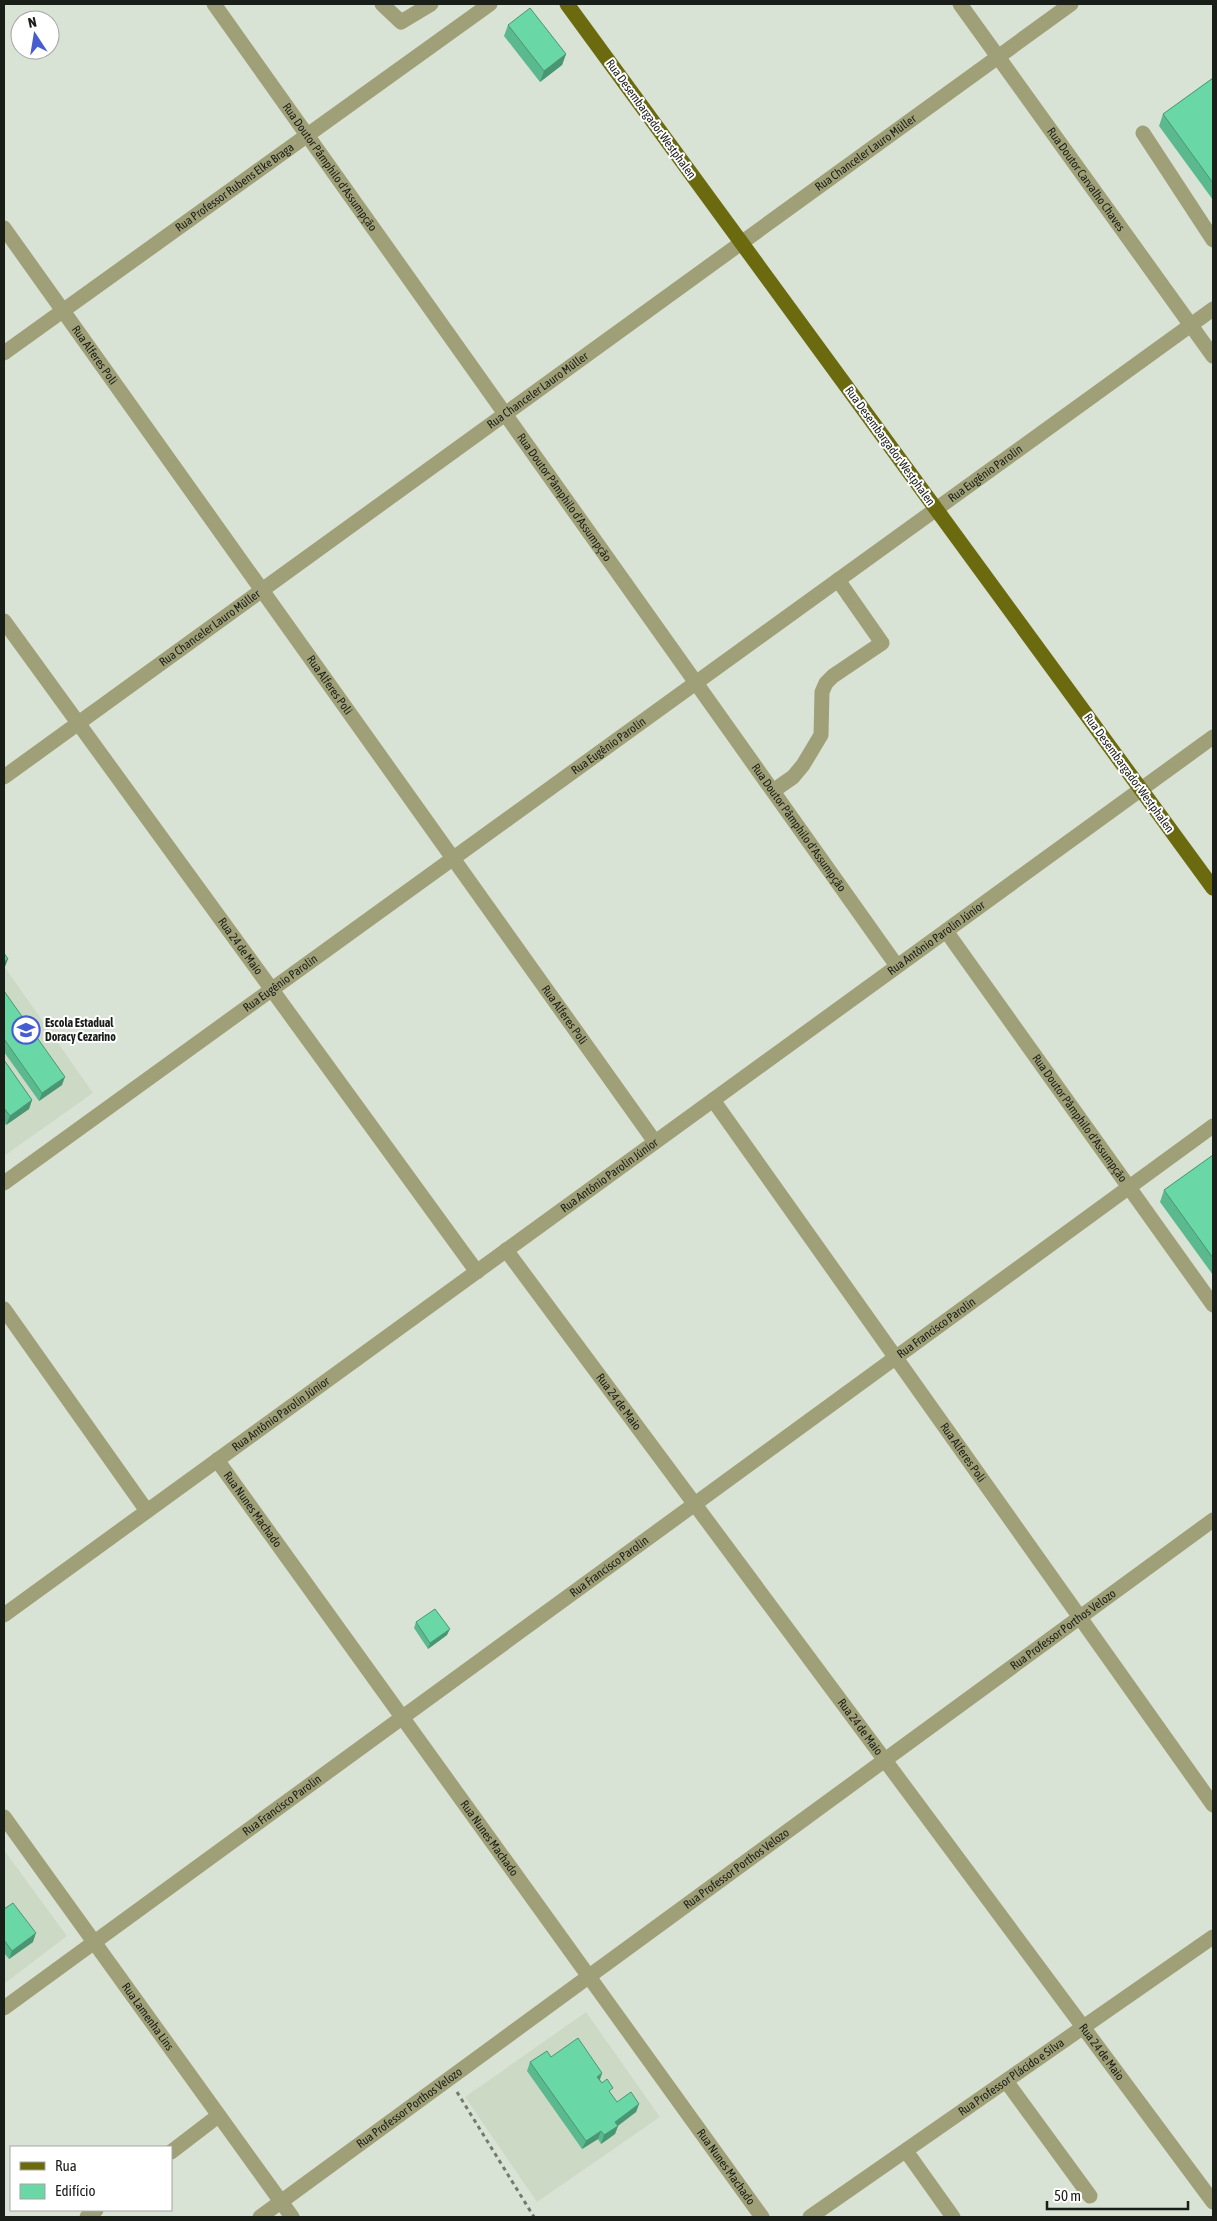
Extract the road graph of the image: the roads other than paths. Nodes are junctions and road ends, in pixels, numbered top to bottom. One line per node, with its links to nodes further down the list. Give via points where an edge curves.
1 (214, 4): 10 (street, Rua Doutor Pâmphilo d'Assumpção)
2 (382, 4): 3 (street, via 401,22)
3 (431, 4)
4 (490, 4): 10 (street, Rua Professor Rubens Elke Braga)
5 (567, 4): 13 (main road, Rua Desembargador Westphalen)
6 (960, 4): 8 (street, Rua Doutor Carvalho Chaves)
7 (1070, 4): 8 (street, Rua Chanceler Lauro Müller)
8 (998, 56): 13 (street, Rua Chanceler Lauro Müller); 16 (street, Rua Doutor Carvalho Chaves)
9 (1143, 133): 12 (street)
10 (308, 135): 15 (street, Rua Professor Rubens Elke Braga); 19 (street, Rua Doutor Pâmphilo d'Assumpção)
11 (4, 228): 15 (street, Rua Alferes Poli)
12 (1213, 240)
13 (742, 243): 19 (street, Rua Chanceler Lauro Müller); 20 (main road, Rua Desembargador Westphalen)
14 (1213, 309): 16 (street, Rua Eugênio Parolin)
15 (63, 311): 17 (street, Rua Professor Rubens Elke Braga); 22 (street, Rua Alferes Poli)
16 (1191, 325): 18 (street, Rua Doutor Carvalho Chaves); 20 (street, Rua Eugênio Parolin)
17 (4, 353)
18 (1213, 356)
19 (505, 414): 22 (street, Rua Chanceler Lauro Müller); 24 (street, Rua Doutor Pâmphilo d'Assumpção)
20 (936, 509): 21 (street, Rua Eugênio Parolin); 28 (main road, Rua Desembargador Westphalen)
21 (838, 580): 24 (street, Rua Eugênio Parolin); 29 (street, via 882,642 826,683 822,692 821,735 803,765)
22 (262, 590): 25 (street, Rua Chanceler Lauro Müller); 30 (street, Rua Alferes Poli)
23 (4, 621): 25 (street, Rua 24 de Maio)
24 (696, 683): 29 (street, Rua Doutor Pâmphilo d'Assumpção); 30 (street, Rua Eugênio Parolin)
25 (78, 723): 27 (street, Rua Chanceler Lauro Müller); 34 (street, Rua 24 de Maio)
26 (1213, 737): 28 (street, Rua Antônio Parolin Júnior)
27 (4, 777)
28 (1141, 789): 31 (main road, Rua Desembargador Westphalen); 32 (street, Rua Antônio Parolin Júnior)
29 (773, 791): 33 (street, Rua Doutor Pâmphilo d'Assumpção)
30 (452, 858): 34 (street, Rua Eugênio Parolin); 37 (street, Rua Alferes Poli)
31 (1213, 888)
32 (946, 931): 33 (street, Rua Antônio Parolin Júnior); 39 (street, Rua Doutor Pâmphilo d'Assumpção)
33 (897, 966): 35 (street, Rua Antônio Parolin Júnior)
34 (271, 990): 38 (street, Rua Eugênio Parolin); 41 (street, Rua 24 de Maio)
35 (713, 1100): 37 (street, Rua Antônio Parolin Júnior); 44 (street, Rua Alferes Poli)
36 (1213, 1126): 39 (street, Rua Francisco Parolin)
37 (655, 1142): 40 (street, Rua Antônio Parolin Júnior)
38 (4, 1183)
39 (1129, 1187): 42 (street, Rua Doutor Pâmphilo d'Assumpção); 44 (street, Rua Francisco Parolin)
40 (506, 1250): 41 (street, Rua Antônio Parolin Júnior); 46 (street, Rua 24 de Maio)
41 (476, 1272): 45 (street, Rua Antônio Parolin Júnior)
42 (1213, 1305)
43 (4, 1310): 47 (street)
44 (896, 1358): 46 (street, Rua Francisco Parolin); 50 (street, Rua Alferes Poli)
45 (217, 1460): 47 (street, Rua Antônio Parolin Júnior); 51 (street, Rua Nunes Machado)
46 (695, 1504): 51 (street, Rua Francisco Parolin); 52 (street, Rua 24 de Maio)
47 (147, 1511): 49 (street, Rua Antônio Parolin Júnior)
48 (1213, 1520): 50 (street, Rua Professor Porthos Velozo)
49 (4, 1615)
50 (1080, 1618): 52 (street, Rua Professor Porthos Velozo); 53 (street, Rua Alferes Poli)
51 (402, 1718): 56 (street, Rua Francisco Parolin); 57 (street, Rua Nunes Machado)
52 (885, 1761): 57 (street, Rua Professor Porthos Velozo); 59 (street, Rua 24 de Maio)
53 (1213, 1806)
54 (4, 1817): 56 (street, Rua Lamenha Lins)
55 (1213, 1937): 59 (street, Rua Professor Plácido e Silva)
56 (94, 1943): 58 (street, Rua Francisco Parolin); 61 (street, Rua Lamenha Lins)
57 (589, 1977): 65 (street, Rua Professor Porthos Velozo); 69 (street, Rua Nunes Machado)
58 (4, 2008)
59 (1083, 2027): 60 (street, Rua Professor Plácido e Silva); 66 (street, Rua 24 de Maio)
60 (1006, 2081): 63 (street, Rua Professor Plácido e Silva); 64 (street)
61 (218, 2116): 62 (street); 65 (street, Rua Lamenha Lins)
62 (172, 2151)
63 (906, 2151): 70 (street, Rua Professor Plácido e Silva); 71 (street)
64 (1090, 2196)
65 (280, 2202): 67 (street, Rua Professor Porthos Velozo); 68 (street, Rua Lamenha Lins)
66 (1213, 2202)
67 (260, 2217)
68 (292, 2217)
69 (762, 2217)
70 (810, 2217)
71 (953, 2217)

